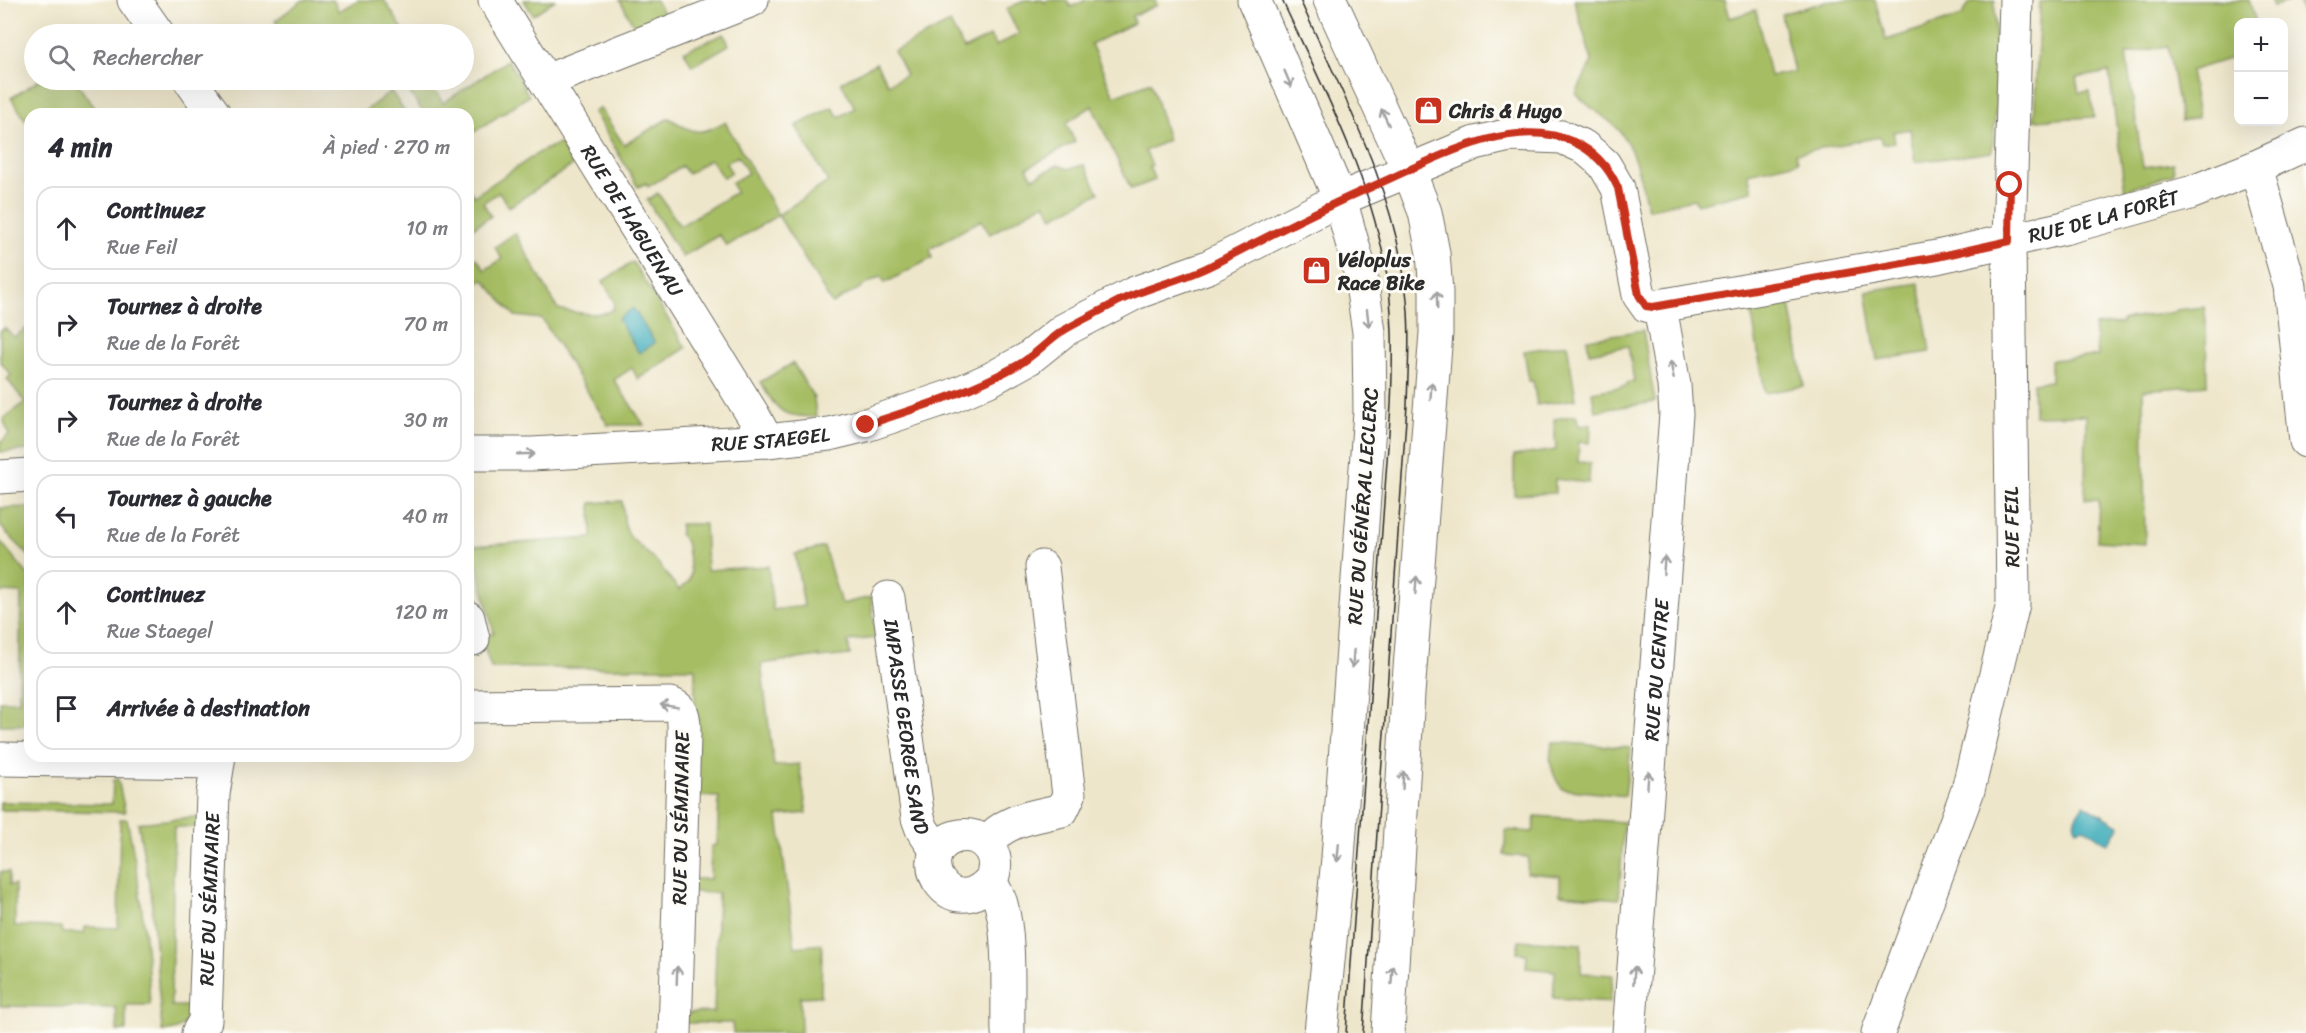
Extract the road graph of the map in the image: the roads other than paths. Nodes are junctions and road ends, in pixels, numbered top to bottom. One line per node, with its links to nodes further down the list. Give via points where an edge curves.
1 (134, 0): 7 (street)
2 (495, 0): 8 (street, RUE DE HAGUENAU)
3 (1254, 0): 14 (street, RUE DU GÉNÉRAL LECLERC, one-way to 14)
4 (1330, 0): 13 (street, one-way to 4)
5 (2016, 0): 15 (street, RUE FEIL)
6 (743, 2): 8 (street)
7 (151, 24)
8 (546, 81): 17 (street, RUE DE HAGUENAU)
9 (196, 90): 10 (street)
10 (210, 108)
11 (2306, 144): 12 (street, RUE DE LA FORÊT)
12 (2256, 167): 15 (street, RUE DE LA FORÊT, via 2190,193); 18 (street, via 2290,285)
13 (1409, 171): 14 (street, RUE STAEGEL); 16 (street, via 1475,143 1510,135 1562,137 1584,147 1604,164 1618,188 1641,301 1646,306); 35 (street, one-way to 13, via 1437,312 1433,253 1425,212)
14 (1340, 200): 17 (street, RUE STAEGEL, via 1208,267 1135,293 1064,330 1016,366 952,396 829,434); 34 (street, RUE DU GÉNÉRAL LECLERC, one-way to 34, via 1366,302 1371,385 1339,846)
15 (2009, 241): 16 (street, RUE DE LA FORÊT); 37 (street, RUE FEIL, via 2013,604 1968,790)
16 (1660, 307): 36 (street, RUE DU CENTRE, one-way to 16, via 1676,414)
17 (767, 441): 19 (street, RUE STAEGEL, one-way to 17)
18 (2306, 441)
19 (474, 454)
20 (24, 475): 21 (street)
21 (0, 477)
22 (1042, 567): 28 (street, via 1070,795 1062,810 1012,822)
23 (888, 598): 29 (street, IMPASSE GEORGE SAND, via 918,818)
24 (474, 706): 32 (street, RUE DU SÉMINAIRE, one-way to 24, via 683,712 670,704)
25 (0, 759): 26 (street, RUE DU SÉMINAIRE)
26 (24, 759)
27 (218, 762): 31 (street, RUE DU SÉMINAIRE, via 212,808 205,1021)
28 (986, 844): 29 (street, IMPASSE GEORGE SAND, via 966,835 944,842); 30 (street, via 995,862)
29 (937, 851): 30 (street, IMPASSE GEORGE SAND, via 935,874 950,893 973,895)
30 (991, 880): 33 (street, via 1005,926)
31 (198, 1033)
32 (675, 1033)
33 (1008, 1033)
34 (1321, 1033)
35 (1388, 1033)
36 (1629, 1033)
37 (1878, 1033)

